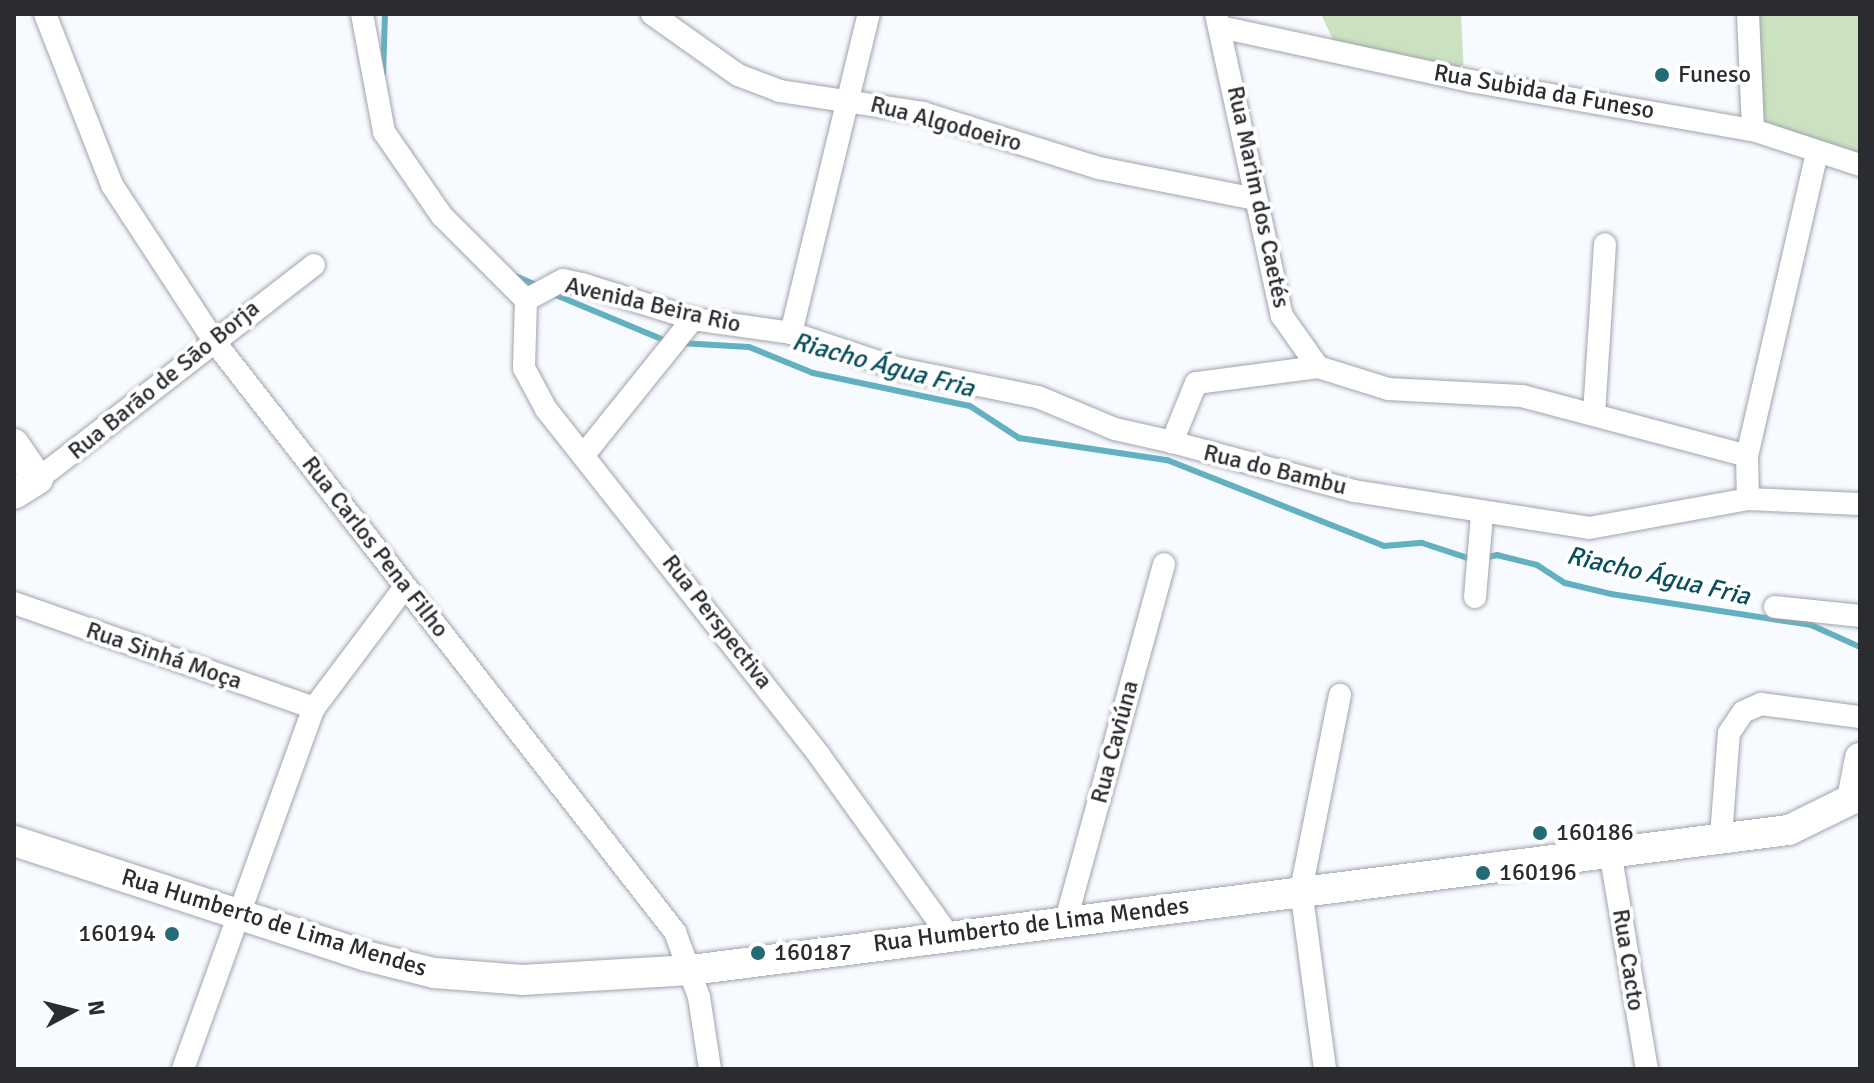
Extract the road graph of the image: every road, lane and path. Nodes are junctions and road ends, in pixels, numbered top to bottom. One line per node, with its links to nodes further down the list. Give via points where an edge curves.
1 (45, 14): 17 (street, Rua Carlos Pena Filho, via 112,185)
2 (362, 14): 14 (street, via 384,132 442,216)
3 (652, 14): 7 (street, Rua Algodoeiro, via 738,75 780,91)
4 (869, 14): 7 (street)
5 (1748, 14): 8 (street)
6 (1220, 21): 8 (street, Rua Subida da Funeso, via 1471,81); 11 (street, Rua Marim dos Caetés)
7 (853, 99): 11 (street, Rua Algodoeiro, via 923,113 1099,168); 16 (street)
8 (1753, 130): 9 (street, Rua Subida da Funeso)
9 (1817, 152): 10 (street, Rua Subida da Funeso); 23 (street)
10 (1860, 165)
11 (1256, 199): 18 (street, Rua Marim dos Caetés, via 1282,316)
12 (1605, 244): 19 (street)
13 (314, 265): 17 (street, Rua Barão de São Borja)
14 (531, 294): 15 (street, Avenida Beira Rio, via 563,280); 22 (street, Rua Perspectiva, via 524,368 546,409)
15 (691, 324): 16 (street, Avenida Beira Rio); 22 (street)
16 (791, 333): 20 (street, Avenida Beira Rio, via 900,369 1038,397 1115,429)
17 (214, 341): 24 (street, Rua Barão de São Borja); 29 (street, Rua Carlos Pena Filho)
18 (1318, 367): 19 (street, via 1388,389 1522,396); 20 (street, Rua do Bambu, via 1196,383)
19 (1594, 414): 23 (street)
20 (1172, 442): 27 (street, Rua do Bambu, via 1275,473)
21 (14, 444): 24 (street)
22 (586, 452): 45 (street, Rua Perspectiva)
23 (1747, 456): 25 (street)
24 (26, 487)
25 (1748, 499): 26 (street, Rua do Bambu); 27 (street, Rua do Bambu, via 1589,528)
26 (1860, 504)
27 (1482, 516): 30 (street)
28 (1164, 564): 44 (street, Rua Caviúna)
29 (404, 588): 35 (street); 46 (street, Rua Carlos Pena Filho, via 505,706 662,913)
30 (1475, 597)
31 (14, 603): 35 (street, Rua Sinhá Moça)
32 (1775, 607): 33 (street)
33 (1860, 616)
34 (1340, 695): 42 (street)
35 (314, 708): 43 (street)
36 (1860, 717): 39 (street, via 1761,704 1743,712 1729,733)
37 (1860, 758): 38 (street)
38 (1856, 804): 39 (street, Rua Humberto de Lima Mendes, via 1789,830)
39 (1721, 836): 41 (street, Rua Humberto de Lima Mendes)
40 (14, 841): 43 (street, Rua Humberto de Lima Mendes)
41 (1610, 851): 42 (street, Rua Humberto de Lima Mendes); 50 (street, Rua Cacto)
42 (1301, 890): 44 (street, Rua Humberto de Lima Mendes); 49 (street)
43 (236, 915): 46 (street, Rua Humberto de Lima Mendes, via 434,973 522,980); 47 (street)
44 (1066, 920): 45 (street, Rua Humberto de Lima Mendes)
45 (949, 936): 46 (street, Rua Humberto de Lima Mendes)
46 (691, 970): 48 (street, Rua Carlos Pena Filho)
47 (183, 1069)
48 (710, 1069)
49 (1325, 1069)
50 (1646, 1069)

